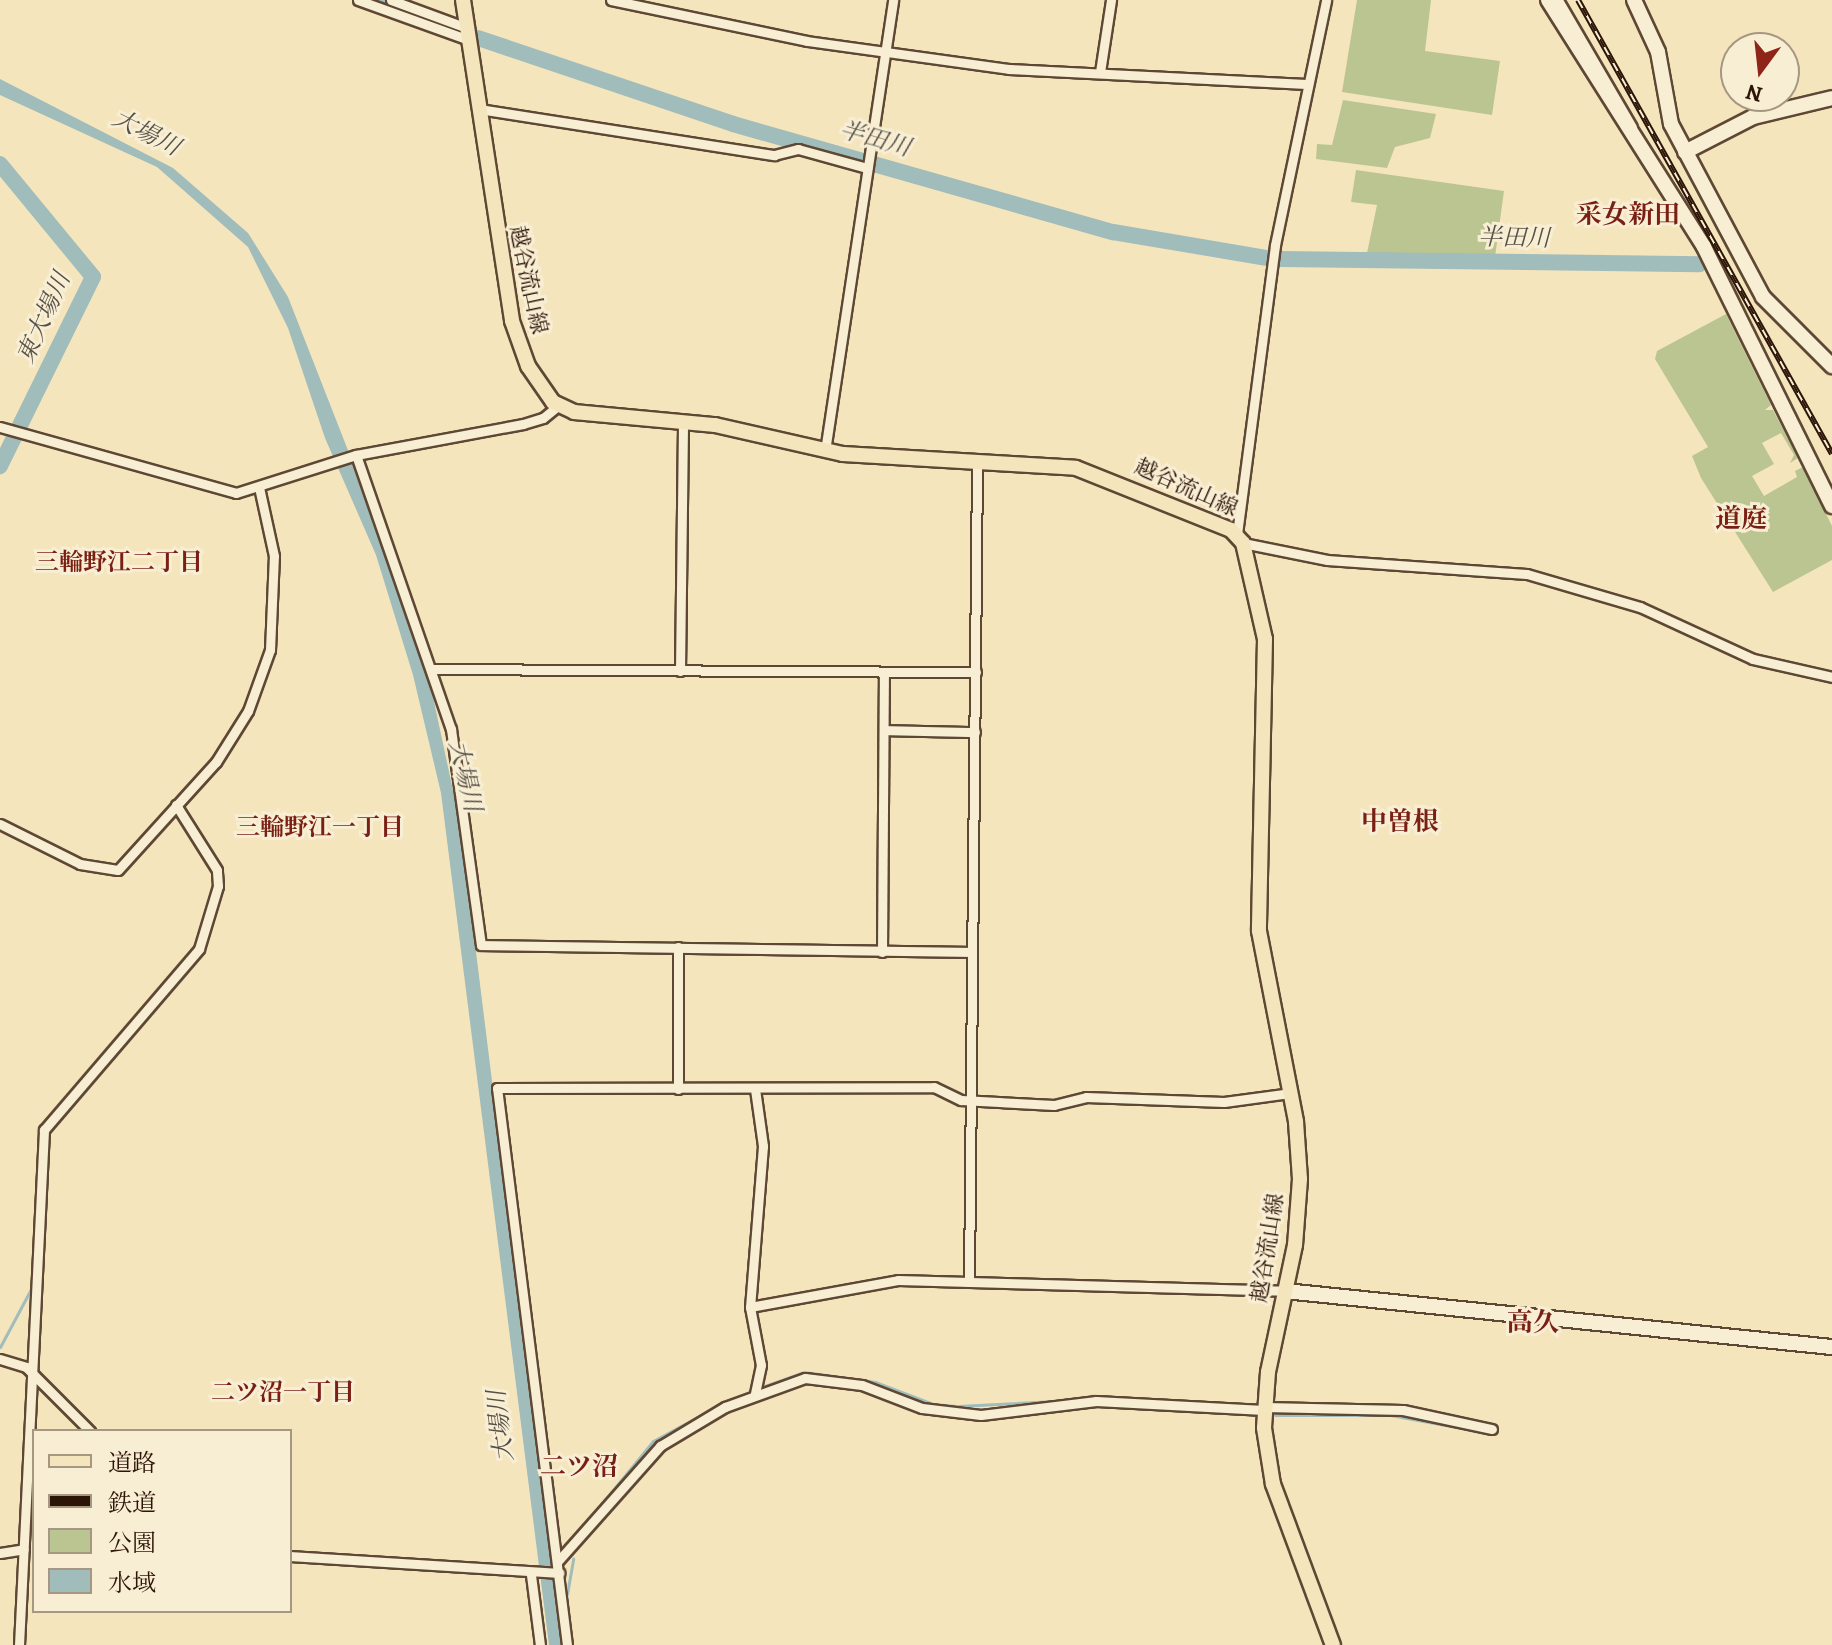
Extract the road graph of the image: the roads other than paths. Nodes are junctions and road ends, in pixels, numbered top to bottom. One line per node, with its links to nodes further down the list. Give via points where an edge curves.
1 (358, 0): 10 (street)
2 (391, 0): 10 (street)
3 (463, 0): 10 (main road, 越谷流山線)
4 (611, 0): 11 (street, via 767,33)
5 (893, 0): 11 (street)
6 (1111, 0): 12 (street)
7 (1326, 0): 13 (street)
8 (1634, 0): 16 (street, via 1658,52 1667,112)
9 (1558, 1): 26 (street, via 1636,142 1704,247)
10 (468, 34): 15 (main road, 越谷流山線)
11 (886, 51): 12 (street, via 1009,69); 17 (street)
12 (1100, 72): 13 (street)
13 (1307, 84): 27 (street, via 1275,245)
14 (1832, 98): 16 (street, via 1753,117)
15 (479, 109): 17 (street, via 774,155 798,149); 19 (main road, 越谷流山線, via 516,334 535,380)
16 (1685, 152): 18 (street, via 1770,309)
17 (868, 165): 22 (street)
18 (1832, 366)
19 (558, 406): 20 (main road, 越谷流山線, via 586,414); 23 (street, via 523,424)
20 (683, 421): 22 (main road, 越谷流山線); 29 (street)
21 (0, 427): 25 (street, via 236,493)
22 (825, 451): 24 (main road, 越谷流山線)
23 (354, 456): 25 (street); 28 (street)
24 (977, 461): 27 (main road, 越谷流山線, via 1089,471); 30 (street)
25 (259, 487): 35 (street, via 274,556 270,650 235,735)
26 (1832, 506)
27 (1240, 539): 32 (street, via 1327,560 1527,574 1628,603 1753,659); 42 (main road, 越谷流山線, via 1265,639 1259,931)
28 (431, 669): 29 (street); 37 (street, via 451,729 481,945)
29 (680, 671): 31 (street)
30 (976, 672): 31 (street); 34 (street)
31 (884, 673): 33 (street)
32 (1832, 677)
33 (884, 730): 34 (street); 38 (street)
34 (975, 732): 39 (street)
35 (176, 805): 36 (street, via 118,870 110,871 80,864); 49 (street, via 217,870 218,886 199,949 44,1130)
36 (0, 824)
37 (678, 947): 38 (street); 40 (street)
38 (882, 952): 39 (street)
39 (970, 952): 43 (street)
40 (678, 1089): 41 (street); 57 (street, via 497,1088)
41 (755, 1089): 43 (street, via 934,1087); 46 (street, via 763,1146)
42 (1291, 1093): 43 (street, via 1224,1102 1086,1097 1054,1105); 45 (main road, 越谷流山線, via 1300,1179)
43 (970, 1101): 44 (street)
44 (969, 1282): 45 (street); 46 (street, via 898,1280)
45 (1285, 1291): 47 (street); 51 (main road, 越谷流山線)
46 (750, 1307): 50 (street, via 761,1365)
47 (1832, 1347)
48 (0, 1359): 49 (street)
49 (33, 1373): 52 (street); 54 (street)
50 (756, 1389): 51 (street, via 805,1378 875,1389 922,1408 981,1415 1096,1401); 57 (street, via 660,1446)
51 (1264, 1409): 53 (street, via 1403,1410); 63 (main road, 越谷流山線, via 1273,1484)
52 (88, 1429)
53 (1492, 1429)
54 (24, 1549): 55 (street); 60 (street)
55 (0, 1553)
56 (292, 1556): 59 (street, via 417,1561)
57 (558, 1561): 58 (street)
58 (557, 1573): 59 (street); 62 (street)
59 (533, 1575): 61 (street)
60 (19, 1645)
61 (540, 1645)
62 (567, 1645)
63 (1333, 1645)

